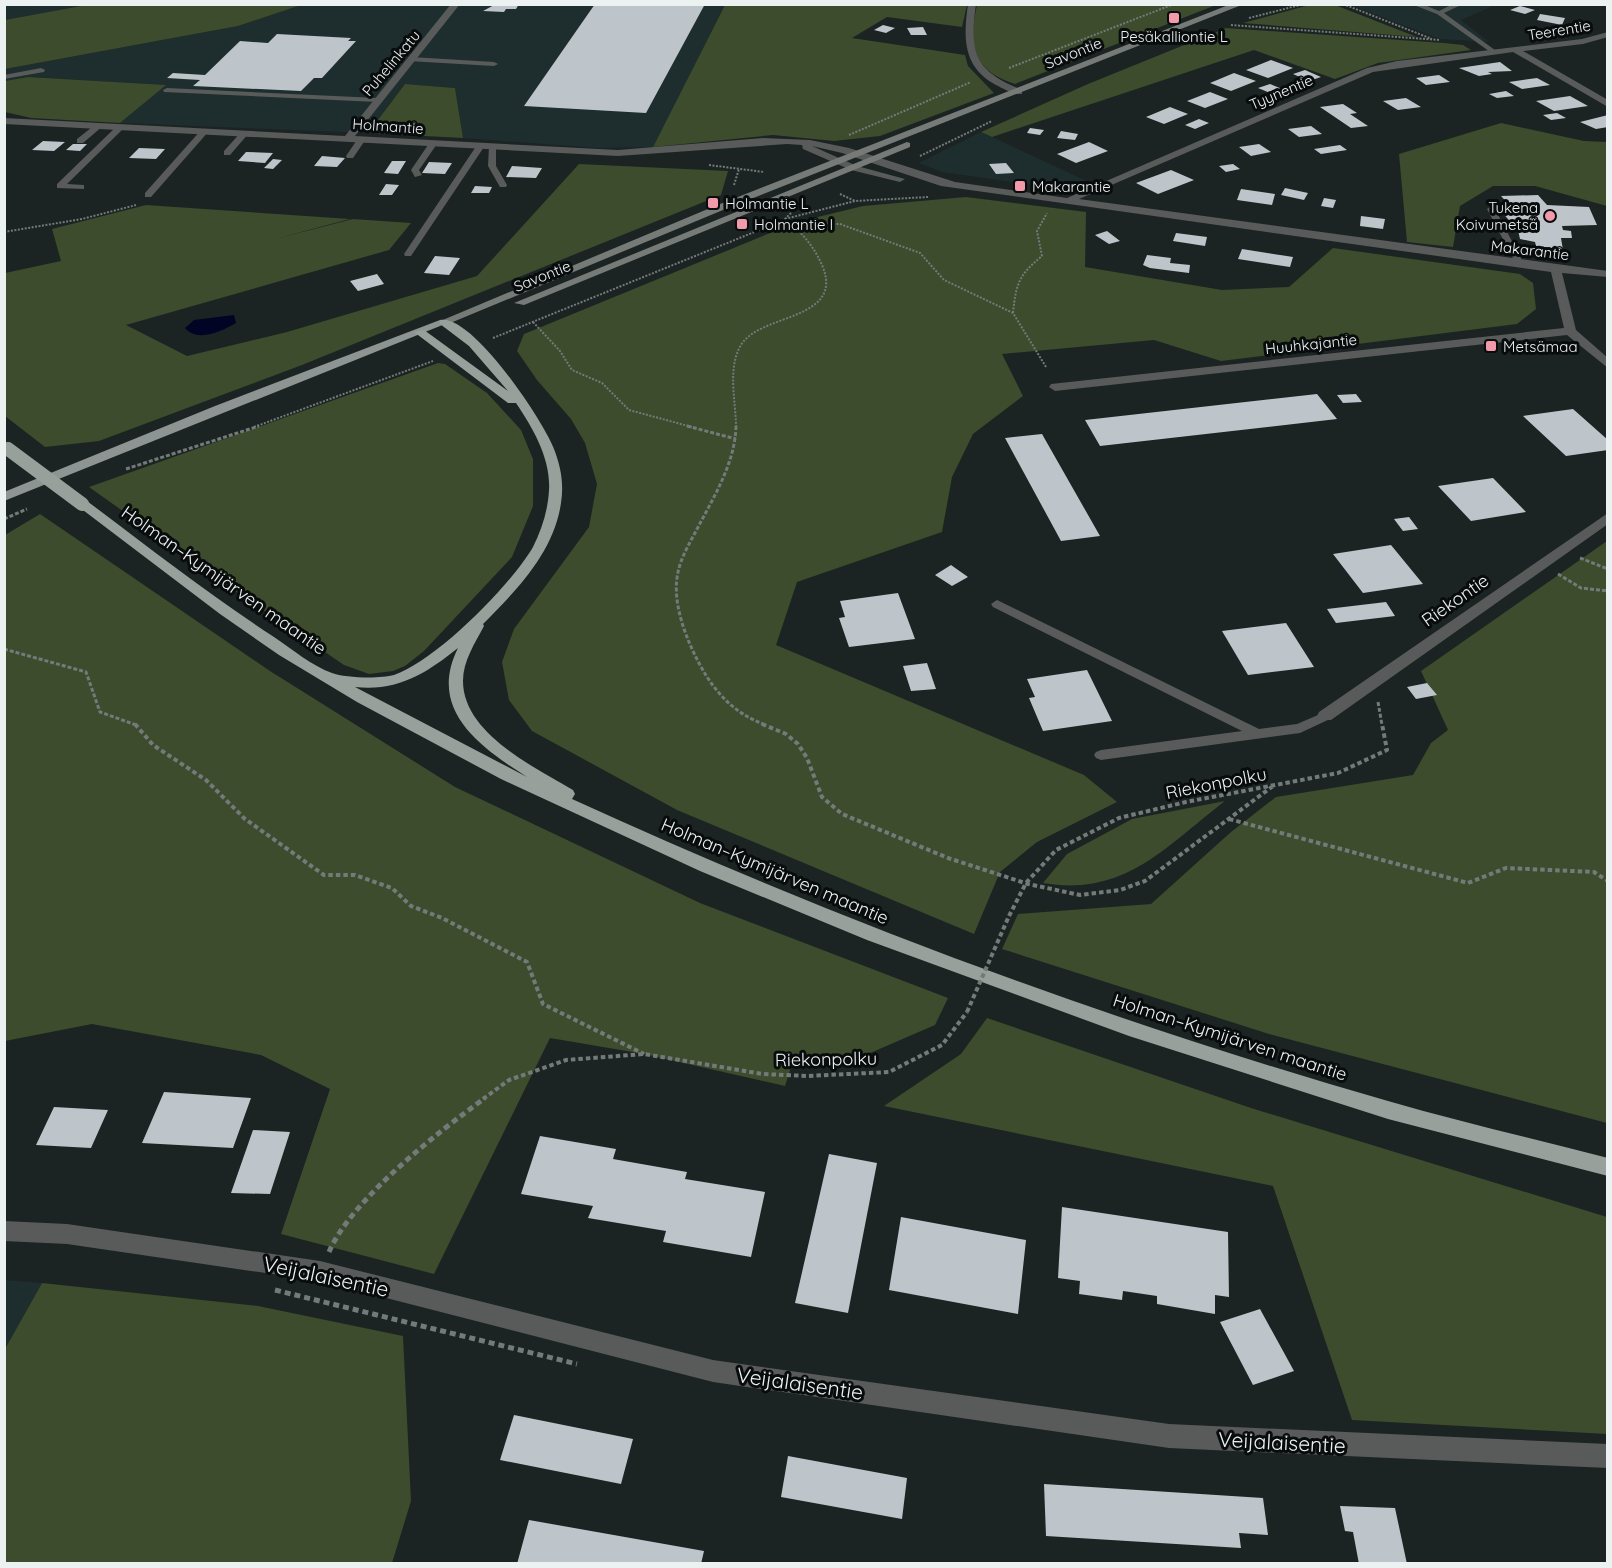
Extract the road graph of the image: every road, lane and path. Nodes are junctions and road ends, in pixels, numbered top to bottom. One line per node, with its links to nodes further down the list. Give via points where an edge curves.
1 (456, 4): 15 (street, Puhelinkatu)
2 (972, 4): 18 (street, via 968,43 972,62)
3 (1173, 4): 18 (path)
4 (1240, 4): 21 (main road, Savontie)
5 (1343, 4): 11 (path)
6 (1414, 4): 8 (lane)
7 (1455, 5): 8 (lane)
8 (1439, 13): 12 (lane)
9 (1227, 24): 11 (path)
10 (1608, 34): 13 (street, Teerentie)
11 (1436, 40): 12 (path)
12 (1480, 44): 14 (lane)
13 (1515, 50): 14 (street, Tyynentie); 23 (street)
14 (1495, 53): 52 (street, Tyynentie, via 1370,70)
15 (411, 59): 16 (lane); 22 (street, Puhelinkatu)
16 (494, 64)
17 (41, 70): 19 (lane)
18 (987, 76): 21 (street); 35 (path, via 852,133)
19 (4, 77)
20 (167, 90): 22 (lane)
21 (1019, 92): 38 (main road, Savontie); 40 (main road, Savontie)
22 (377, 100): 29 (street, Puhelinkatu)
23 (1608, 104)
24 (4, 121): 25 (street, Holmantie)
25 (99, 126): 26 (street, Holmantie); 31 (lane)
26 (121, 127): 27 (street, Holmantie); 48 (lane, via 60,186)
27 (205, 131): 28 (street, Holmantie); 50 (lane)
28 (245, 133): 29 (street, Holmantie); 37 (lane)
29 (348, 138): 30 (street, Holmantie)
30 (362, 140): 33 (street, Holmantie); 39 (lane)
31 (80, 141)
32 (770, 142): 35 (street, Holmantie); 36 (street, Holmantie, via 641,153); 42 (street, Holmantie, via 799,145)
33 (433, 144): 34 (street, Holmantie); 45 (lane, via 415,170)
34 (480, 147): 36 (street, Holmantie); 58 (lane)
35 (833, 147): 38 (street, Holmantie)
36 (492, 148): 47 (lane, via 492,166)
37 (227, 153)
38 (856, 154): 40 (street, Holmantie); 42 (main road, Savontie)
39 (350, 156)
40 (873, 160): 44 (main road, Savontie); 46 (street, Makarantie)
41 (737, 162): 43 (path)
42 (836, 162): 44 (street, Makarantie); 64 (main road, Savontie)
43 (732, 168)
44 (854, 168): 46 (street, Makarantie, via 892,178); 64 (main road, Savontie)
45 (417, 175)
46 (951, 184): 52 (street, Makarantie)
47 (503, 185)
48 (81, 187)
49 (840, 194): 53 (path)
50 (148, 195): 57 (path, via 132,207 105,214)
51 (935, 196): 53 (path)
52 (1070, 200): 59 (street, Makarantie)
53 (855, 201): 56 (path, via 784,220)
54 (1048, 205): 62 (path, via 1037,231 1041,256 1023,272 1015,290)
55 (1491, 209): 59 (lane)
56 (791, 223): 62 (path, via 840,224 891,241 920,254 944,280); 71 (path, via 814,249 827,289 802,312 742,342 734,364)
57 (4, 232)
58 (408, 254)
59 (1520, 264): 60 (street, Makarantie)
60 (1556, 269): 61 (street, Makarantie); 65 (street)
61 (1608, 274)
62 (1013, 313): 68 (path)
63 (533, 322): 71 (path, via 572,370 602,383 629,410)
64 (449, 326): 66 (main road, Savontie); 70 (highway, via 476,345)
65 (1570, 331): 67 (street); 69 (street, Huuhkajantie)
66 (424, 335): 70 (highway); 73 (main road, Savontie, via 273,399)
67 (1608, 365)
68 (1046, 367)
69 (1055, 387)
70 (525, 409): 78 (highway, via 542,433 552,457 555,504 535,554)
71 (736, 439): 89 (path, via 676,582 680,620 700,666 726,702 744,716 783,731 798,744 828,806 848,819)
72 (6, 448): 80 (highway, Holman–Kymijärven maantie, bridge)
73 (4, 497)
74 (1608, 517): 75 (street, Riekontie)
75 (1540, 564): 76 (path, via 1581,588); 81 (street, Riekontie)
76 (1608, 591)
77 (997, 604): 83 (lane)
78 (485, 612): 80 (highway, via 441,652 404,677 368,684); 87 (highway, via 457,665 454,684 465,716 499,750)
79 (4, 649): 90 (path, via 86,672 100,712 134,723 153,745 206,780 245,819 324,875 355,875 392,888 411,906 527,962 543,1004)
80 (315, 671): 87 (highway, Holman–Kymijärven maantie, via 486,765)
81 (1374, 680): 82 (street, Riekontie); 85 (path, Riekonpolku, via 1387,750 1338,773)
82 (1325, 716): 83 (lane, via 1300,728)
83 (1258, 734): 84 (lane)
84 (1101, 755)
85 (1273, 786): 86 (path); 89 (path, Riekonpolku, via 1119,819 1056,850)
86 (1228, 819): 88 (path, via 1468,883 1506,868 1594,872); 89 (path, via 1138,886 1080,895)
87 (633, 834): 91 (highway, Holman–Kymijärven maantie, via 791,903 941,962 1179,1045 1390,1110)
88 (1608, 881)
89 (1026, 883): 90 (path, Riekonpolku, bridge, via 967,1012 942,1045 889,1072 763,1074)
90 (644, 1054): 93 (path, Riekonpolku, via 566,1060 509,1080 457,1118 383,1182 335,1238)
91 (1608, 1167)
92 (4, 1231): 93 (street, Veijalaisentie, via 67,1234)
93 (320, 1271): 94 (path, Riekonpolku); 95 (street, Veijalaisentie, via 713,1371 1168,1436)
94 (308, 1298)
95 (1608, 1456)

